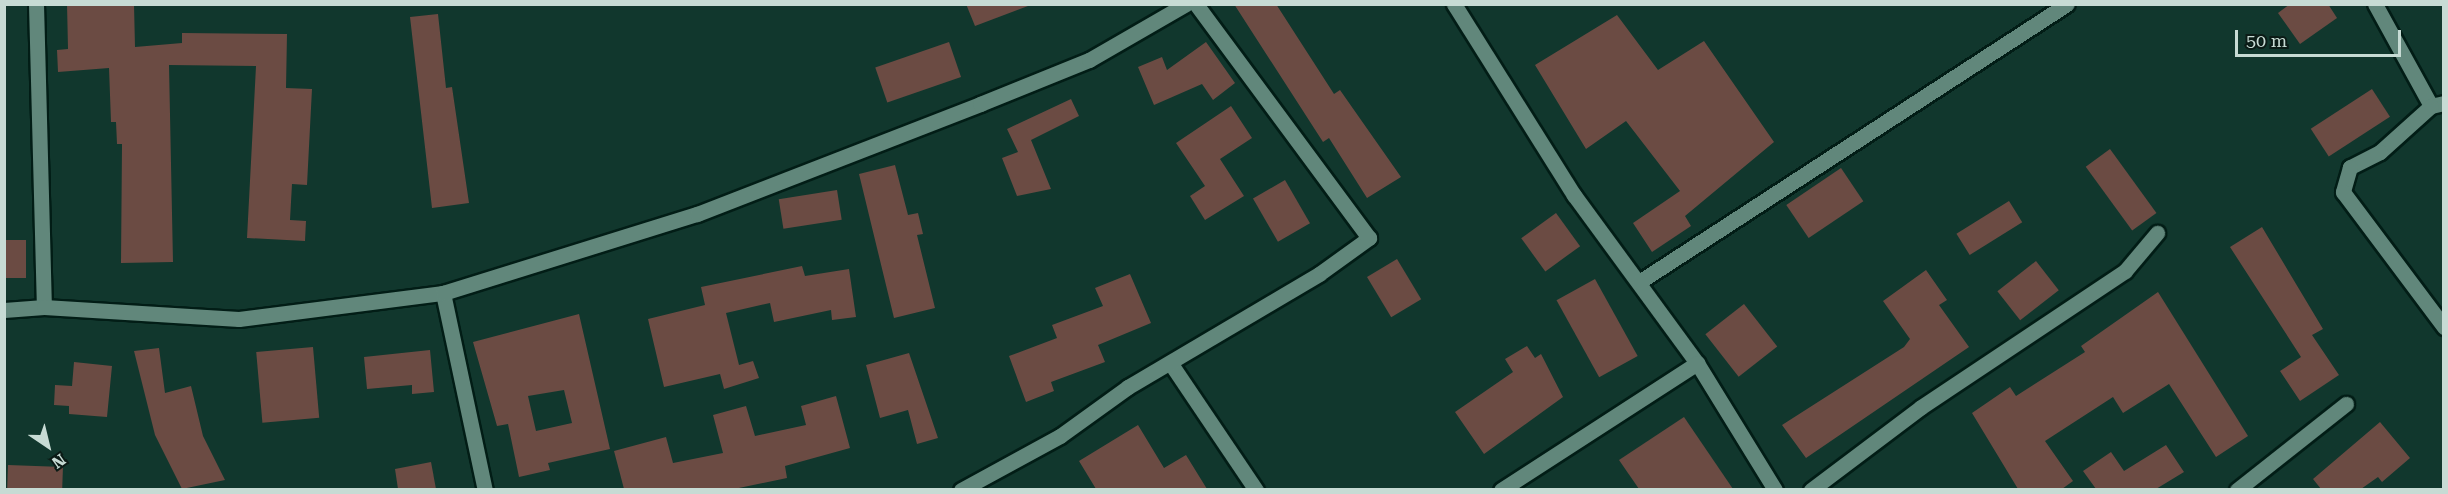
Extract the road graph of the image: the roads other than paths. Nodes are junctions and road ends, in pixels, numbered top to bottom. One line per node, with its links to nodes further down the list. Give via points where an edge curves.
1 (36, 4): 11 (street)
2 (1186, 4): 10 (street, via 1089,60 980,104 697,214)
3 (1196, 4): 15 (street, via 1369,238)
4 (1454, 4): 9 (street, via 1574,195)
5 (2067, 4): 9 (street)
6 (2375, 4): 7 (street)
7 (2437, 104): 13 (street, via 2380,152 2350,167 2343,192)
8 (2157, 233): 22 (street, via 2125,271 1921,407)
9 (1639, 282): 14 (street)
10 (444, 293): 11 (street, via 239,319); 17 (street)
11 (44, 307): 12 (street)
12 (4, 310)
13 (2444, 327)
14 (1697, 363): 20 (street); 21 (street)
15 (1171, 364): 18 (street, via 1128,387 1060,436); 19 (street)
16 (2346, 404): 23 (street)
17 (485, 489)
18 (961, 489)
19 (1256, 489)
20 (1501, 489)
21 (1774, 489)
22 (1811, 489)
23 (2237, 489)

